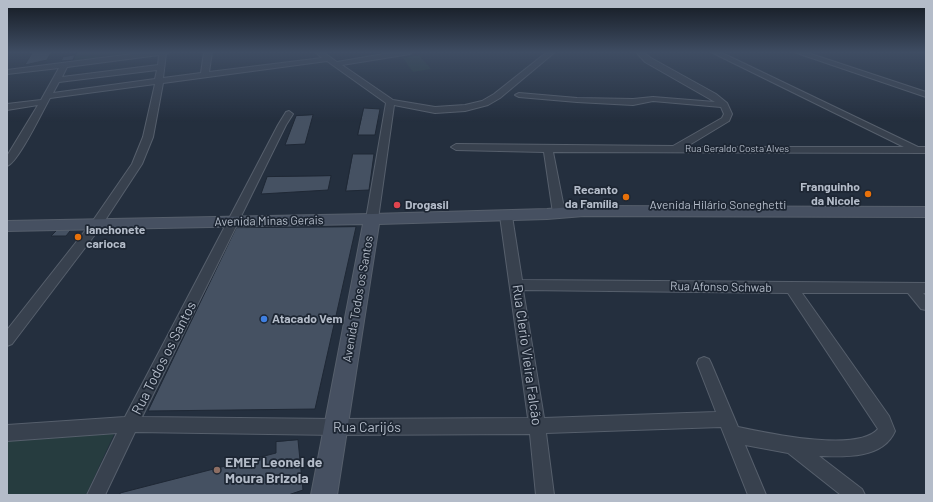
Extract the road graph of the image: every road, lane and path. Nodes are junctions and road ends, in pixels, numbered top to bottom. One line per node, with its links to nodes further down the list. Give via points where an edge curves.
1 (59, 75): 11 (street)
2 (94, 75): 11 (street)
3 (160, 75): 12 (street)
4 (210, 75): 10 (street)
5 (351, 75): 16 (street)
6 (523, 75): 16 (street, via 497,96 477,106 435,110)
7 (676, 75): 17 (street)
8 (764, 75): 23 (street)
9 (868, 75): 14 (street)
10 (205, 76): 12 (street)
11 (57, 80): 15 (street)
12 (159, 82): 15 (street); 33 (street, via 148,137 137,164)
13 (519, 95): 17 (street, via 633,102 653,99)
14 (926, 95)
15 (46, 99): 18 (street); 25 (street)
16 (390, 102): 31 (street, Avenida Todos os Santos)
17 (724, 105): 22 (street, via 728,114 726,119)
18 (7, 107)
19 (290, 114): 32 (street, Rua Todos os Santos)
20 (456, 147): 21 (street, Rua Geraldo Costa Alves)
21 (548, 149): 22 (street, Rua Geraldo Costa Alves); 28 (street)
22 (674, 149): 23 (street, Rua Geraldo Costa Alves)
23 (922, 150): 24 (street)
24 (926, 157)
25 (7, 163)
26 (926, 205): 27 (street, Avenida Hilário Soneghetti)
27 (879, 208): 28 (street, Avenida Hilário Soneghetti); 29 (street, Avenida Hilário Soneghetti)
28 (558, 210): 30 (street, Avenida Minas Gerais)
29 (926, 212)
30 (506, 216): 31 (street, Avenida Minas Gerais); 35 (street, Rua Clerio Vieira Falcão)
31 (372, 219): 32 (street, Avenida Minas Gerais); 44 (street, Avenida Todos os Santos)
32 (233, 222): 33 (street, Avenida Minas Gerais); 42 (street, Rua Todos os Santos)
33 (96, 225): 34 (street, Avenida Minas Gerais); 40 (street)
34 (7, 226)
35 (517, 285): 36 (street, Rua Afonso Schwab); 43 (street, Rua Clerio Vieira Falcão)
36 (792, 288): 37 (street, Rua Afonso Schwab); 47 (street, Rua Carijós, via 883,421 887,431 884,437 868,445 839,448)
37 (911, 288): 38 (street, Rua Afonso Schwab); 39 (street)
38 (926, 288)
39 (926, 305)
40 (7, 340)
41 (704, 363): 45 (street)
42 (130, 424): 44 (street, Rua Carijós); 46 (street, Rua Carijós); 48 (street, Rua Todos os Santos)
43 (537, 426): 44 (street, Rua Carijós); 45 (street, Rua Carijós); 50 (street, Rua Clerio Vieira Falcão)
44 (336, 427): 49 (street, Avenida Todos os Santos)
45 (729, 427): 47 (street, Rua Carijós); 51 (street)
46 (7, 434)
47 (792, 446): 52 (street)
48 (96, 495)
49 (324, 495)
50 (545, 495)
51 (757, 495)
52 (856, 495)

